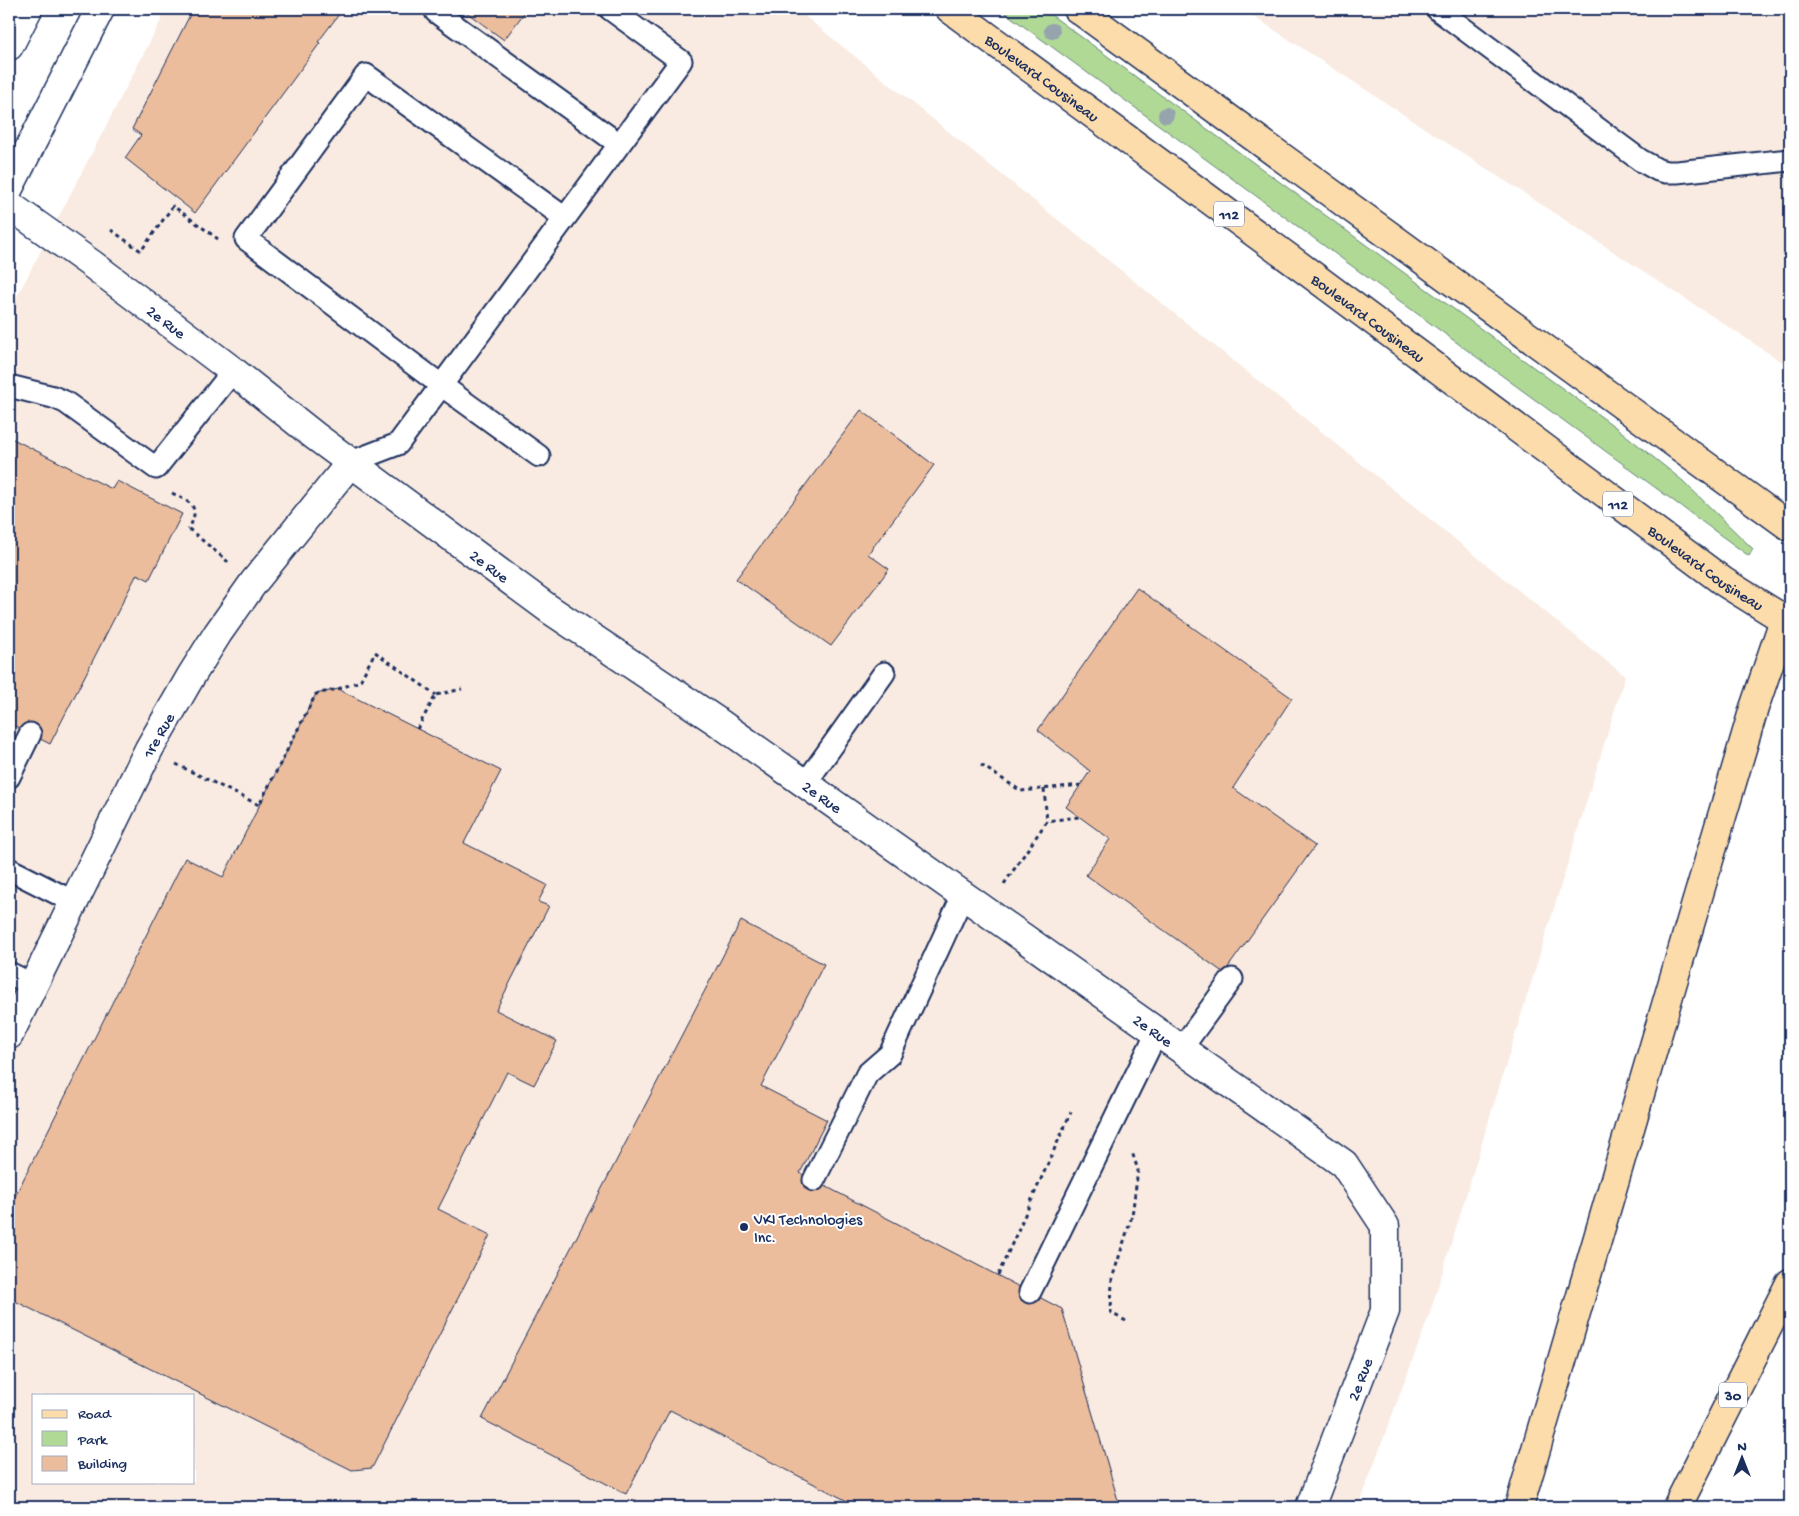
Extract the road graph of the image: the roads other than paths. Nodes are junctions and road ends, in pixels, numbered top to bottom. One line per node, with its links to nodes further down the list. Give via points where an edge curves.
1 (28, 9): 8 (street)
2 (100, 9): 11 (street)
3 (610, 9): 9 (lane, via 681,61)
4 (950, 9): 20 (main road, Boulevard Cousineau / 112, via 1724,582)
5 (1078, 9): 19 (main road)
6 (1437, 9): 10 (lane, via 1658,170 1677,172)
7 (436, 12): 9 (lane)
8 (9, 46)
9 (619, 144): 13 (lane)
10 (1790, 160)
11 (9, 188)
12 (9, 205): 14 (street, 2e Rue)
13 (565, 218): 15 (lane); 15 (lane, via 366,75 246,239)
14 (233, 371): 16 (lane, via 156,468 65,402); 18 (street, 2e Rue)
15 (441, 385): 17 (lane); 18 (lane, via 398,444)
16 (9, 386)
17 (539, 456)
18 (350, 462): 24 (street, 2e Rue, via 549,609); 27 (street, 1re Rue, via 265,569 190,676 149,750)
19 (1790, 528)
20 (1788, 617): 38 (main road, via 1754,708)
21 (884, 673): 24 (lane)
22 (30, 734): 23 (lane)
23 (9, 777)
24 (805, 784): 26 (street, 2e Rue)
25 (9, 868): 27 (lane)
26 (963, 895): 31 (street, 2e Rue); 34 (lane, via 890,1054 867,1074)
27 (74, 902): 30 (street, 1re Rue)
28 (9, 973): 30 (lane)
29 (1232, 979): 33 (lane)
30 (33, 985): 32 (street, 1re Rue)
31 (1157, 1032): 33 (street, 2e Rue); 36 (lane)
32 (9, 1035)
33 (1180, 1049): 37 (street, 2e Rue, via 1344,1164 1385,1226 1385,1310)
34 (814, 1180)
35 (1790, 1283): 39 (main road, 30)
36 (1030, 1292)
37 (1310, 1507)
38 (1519, 1507)
39 (1677, 1507)

